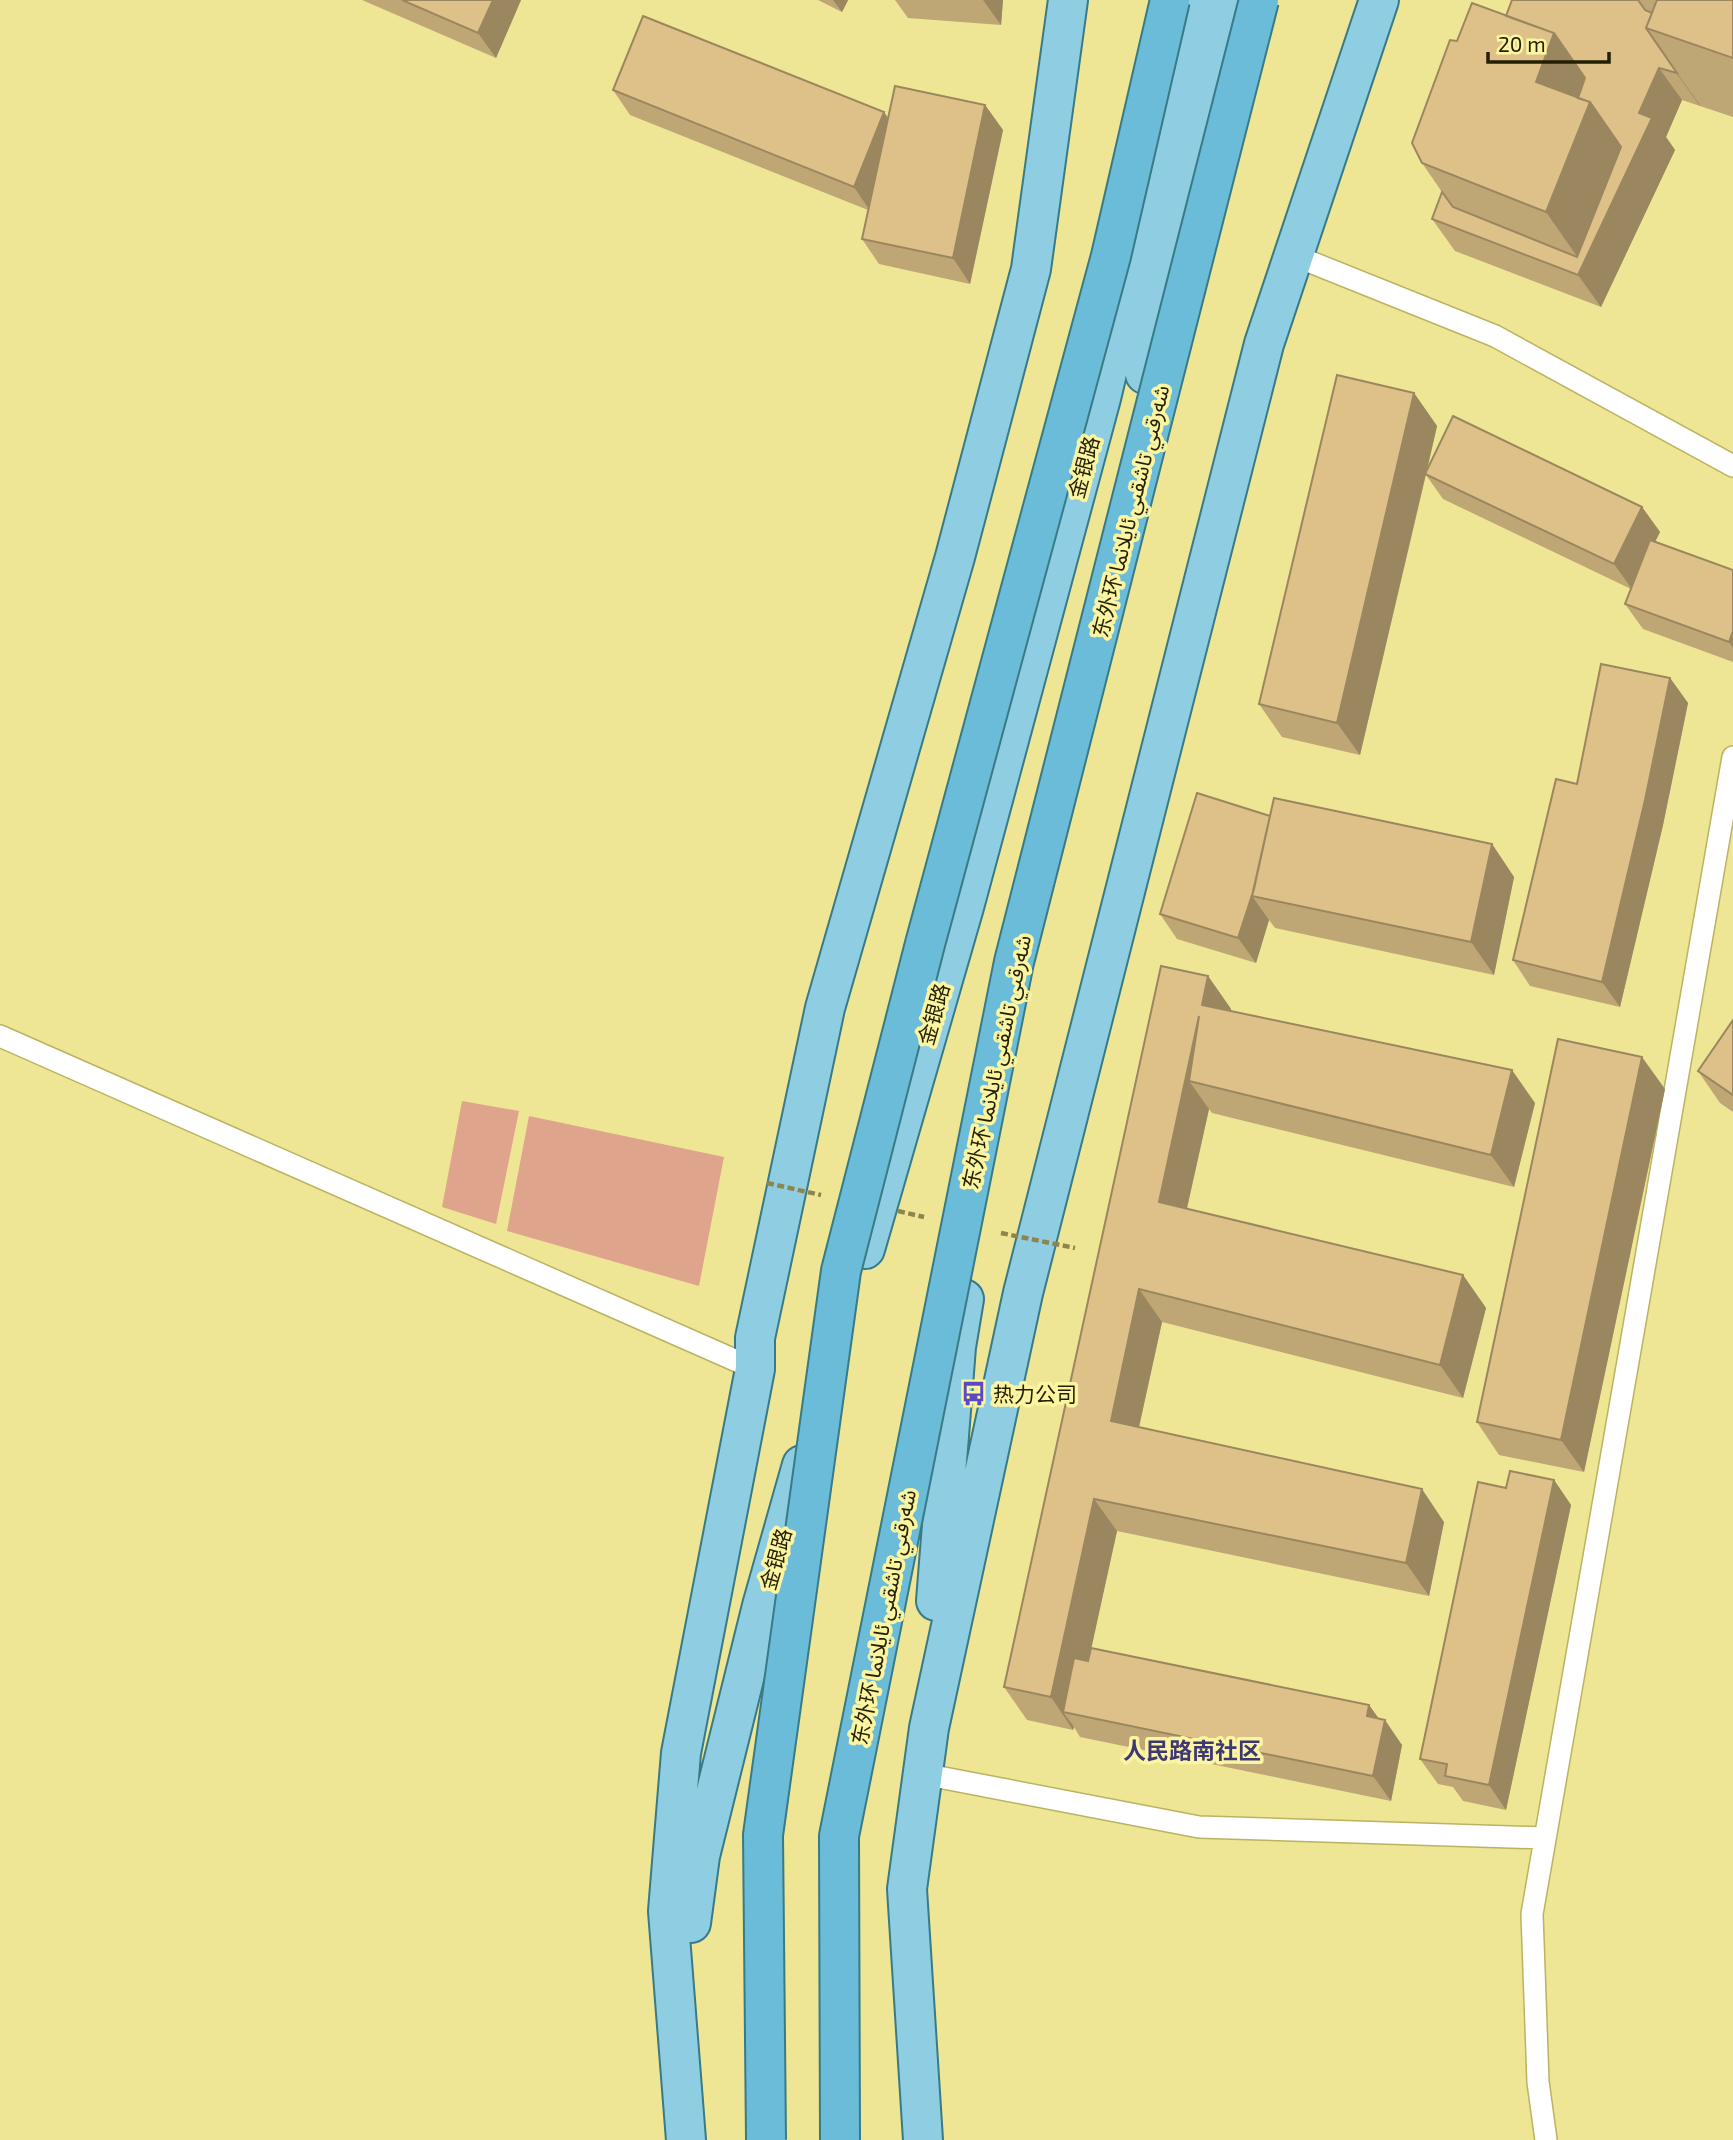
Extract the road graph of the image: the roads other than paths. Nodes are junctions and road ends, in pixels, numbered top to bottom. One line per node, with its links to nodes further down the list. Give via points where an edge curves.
1 (1068, 0): 11 (main road, 金银路, via 1031,269 955,557 825,1008 755,1338)
2 (1170, 0): 16 (highway, bridge, via 1111,256 841,1271 763,1835)
3 (1196, 0): 14 (main road, 金银路, via 1101,398 964,907 762,1606 700,1856)
4 (1234, 0): 12 (main road, 金银路, via 1116,496 998,1102 956,1347)
5 (1259, 0): 17 (highway, 东外环 شەرقىي تاشقىي ئايلانما, bridge, via 1014,962 839,1836)
6 (1379, 0): 7 (main road, 金银路)
7 (1293, 255): 8 (lane, via 1495,336); 12 (main road, 金银路, via 1264,344 1023,1293)
8 (1731, 460)
9 (1733, 757): 13 (lane)
10 (0, 1036): 11 (lane)
11 (755, 1369): 14 (main road, 金银路, via 681,1753 668,1911)
12 (923, 1774): 13 (lane, via 1199,1827); 18 (main road, 金银路, via 907,1889)
13 (1545, 1838): 19 (lane, via 1532,1914 1538,2082)
14 (677, 2029): 15 (main road, 金银路)
15 (686, 2140)
16 (766, 2140)
17 (840, 2140)
18 (923, 2140)
19 (1546, 2140)

